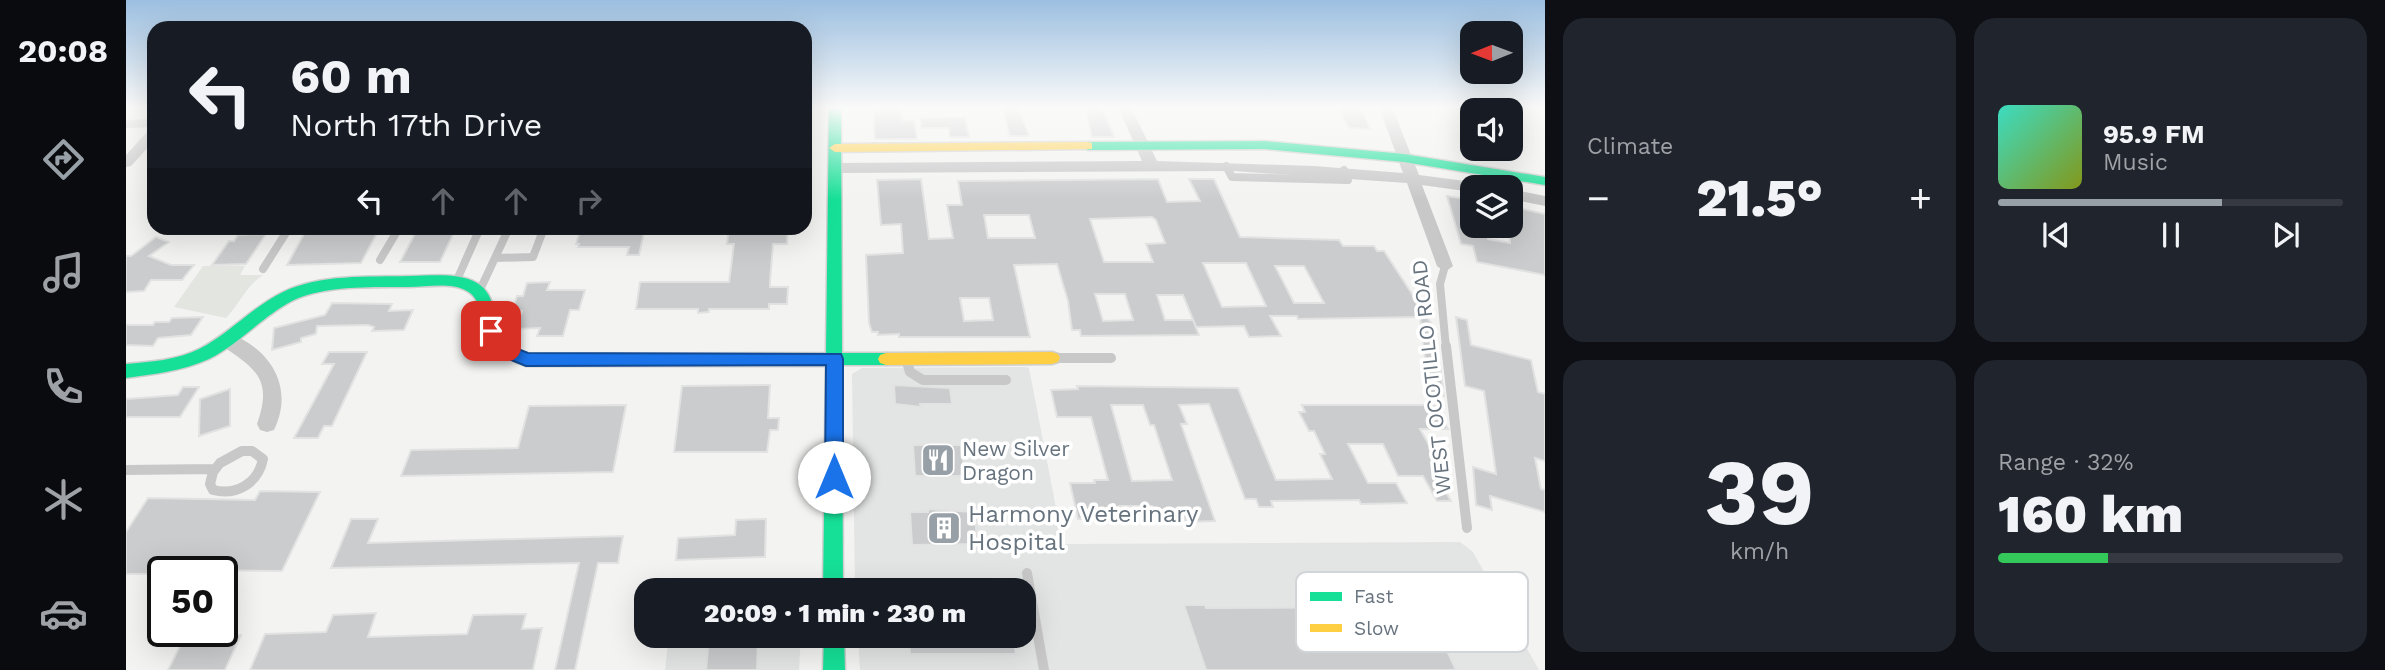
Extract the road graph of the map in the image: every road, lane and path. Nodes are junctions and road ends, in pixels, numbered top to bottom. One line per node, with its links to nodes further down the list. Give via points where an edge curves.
1 (835, 138): 6 (street)
2 (1139, 138): 5 (street)
3 (1397, 138): 7 (street, WEST OCOTILLO ROAD)
4 (147, 140): 8 (street)
5 (1143, 146): 6 (street); 7 (street, via 1265,145); 9 (street)
6 (835, 148): 10 (street)
7 (1404, 158): 11 (street, WEST OCOTILLO ROAD); 12 (street)
8 (126, 163)
9 (1152, 166): 10 (street); 11 (street, via 1344,170)
10 (835, 168): 29 (street)
11 (1415, 178): 13 (street); 23 (street, WEST OCOTILLO ROAD)
12 (1545, 181)
13 (1460, 185)
14 (1523, 197): 15 (street)
15 (1545, 201)
16 (285, 235): 24 (lane)
17 (395, 235): 22 (lane)
18 (477, 235): 25 (lane)
19 (506, 235): 21 (lane)
20 (541, 235): 21 (lane, via 533,257)
21 (496, 258): 26 (lane)
22 (380, 260)
23 (1445, 267): 37 (lane, WEST OCOTILLO ROAD, via 1440,284 1442,315)
24 (263, 269)
25 (456, 282): 26 (street); 27 (street, via 346,283 284,292)
26 (479, 292): 29 (street, via 495,341 526,360)
27 (227, 340): 32 (street, via 191,360); 34 (street, via 257,360 273,382 273,408)
28 (1052, 358): 30 (street); 31 (lane)
29 (835, 359): 30 (street); 39 (street)
30 (906, 359): 33 (lane, via 910,372 923,380)
31 (1111, 359)
32 (126, 371)
33 (1006, 380)
34 (267, 424)
35 (214, 468): 35 (lane, via 209,484 213,490 230,493 251,483 262,459 251,451 242,452); 36 (lane)
36 (126, 470)
37 (1467, 528)
38 (1027, 573): 42 (lane)
39 (833, 578)
40 (834, 648): 41 (street)
41 (834, 670)
42 (1044, 670)

